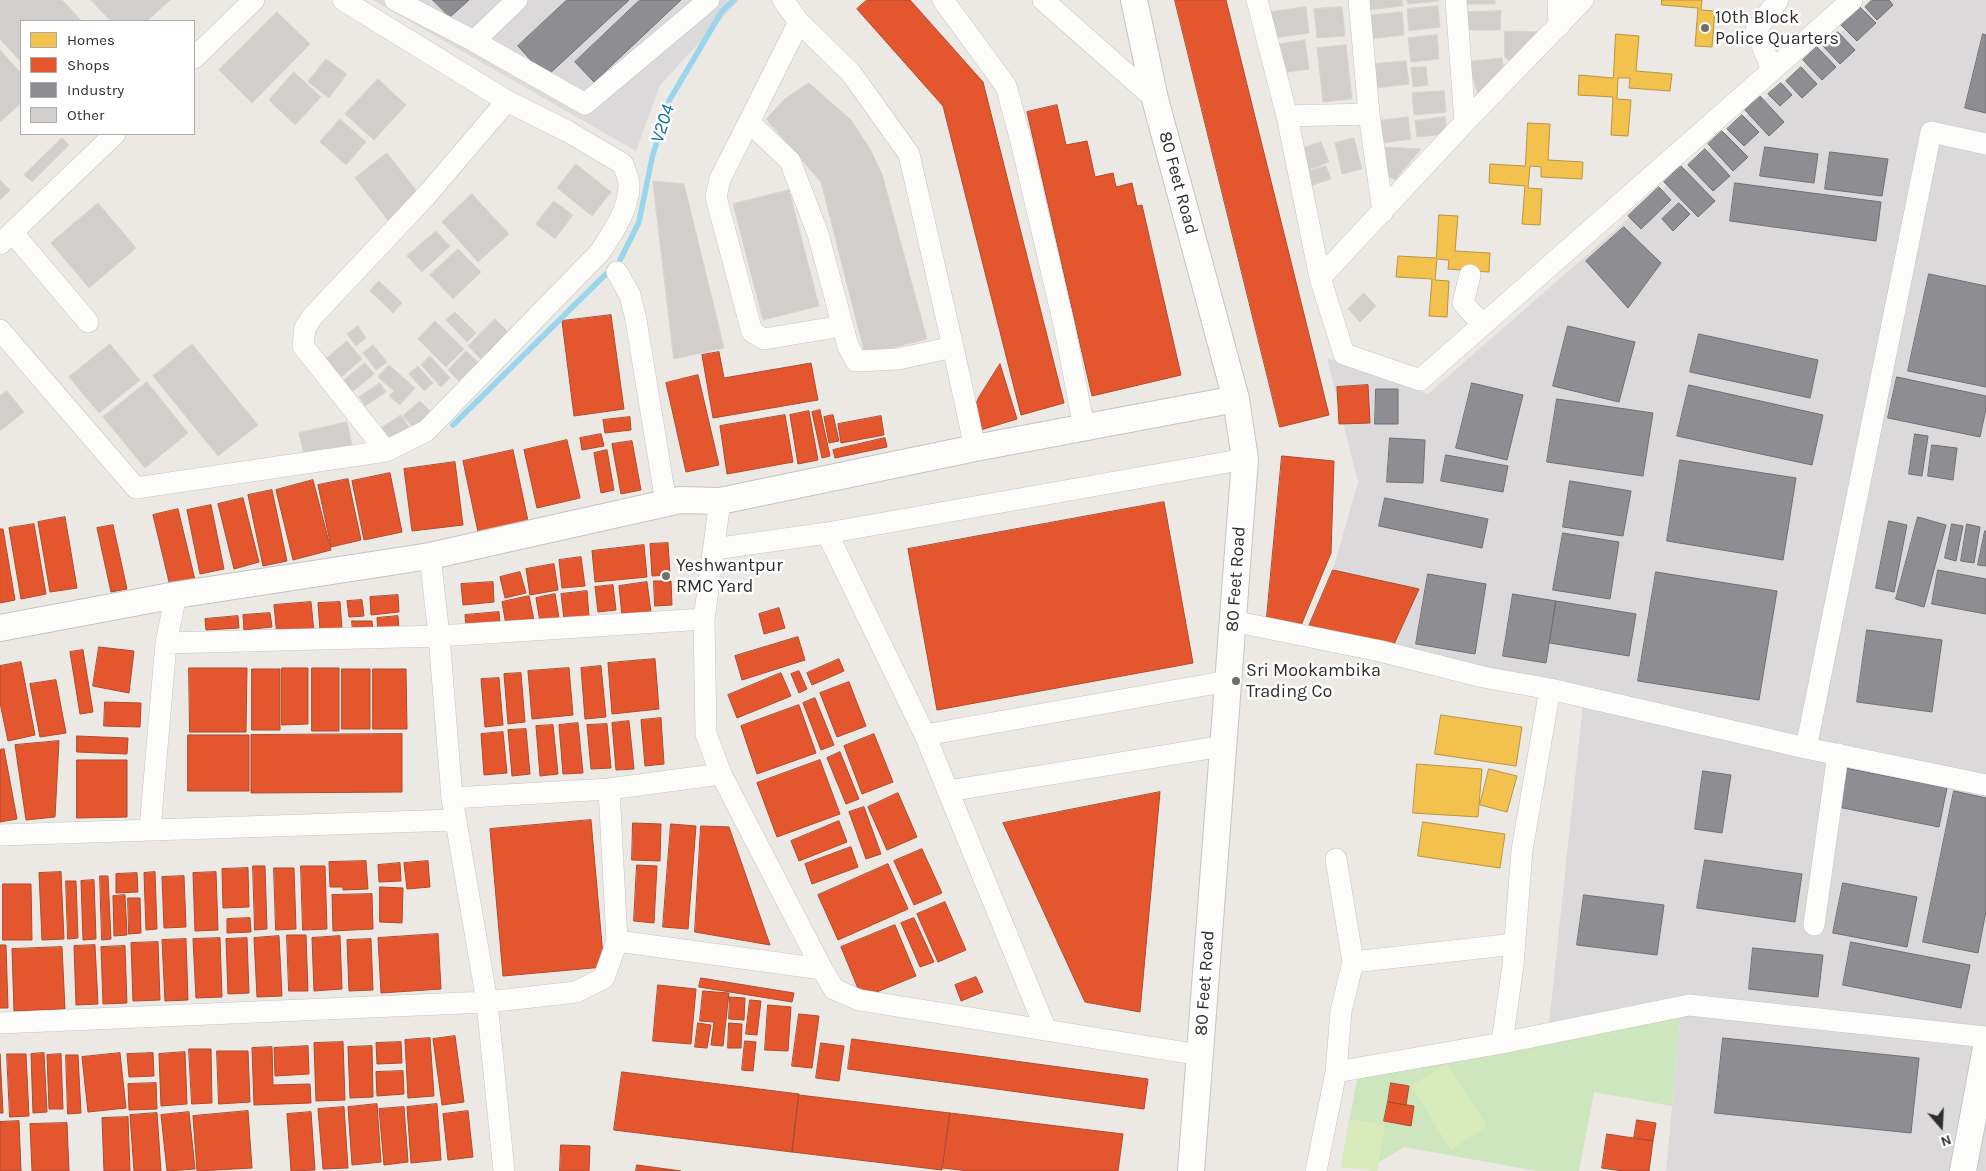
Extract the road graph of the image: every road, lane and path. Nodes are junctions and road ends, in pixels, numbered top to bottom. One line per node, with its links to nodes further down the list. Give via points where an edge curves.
1 (254, 0): 20 (street)
2 (343, 0): 23 (street)
3 (395, 0): 19 (street)
4 (517, 0): 19 (street)
5 (709, 0): 19 (street, via 585,104)
6 (783, 0): 17 (street)
7 (942, 0): 41 (street, via 1006,86 1022,140)
8 (1044, 0): 22 (street)
9 (1134, 0): 22 (street, 80 Feet Road)
10 (1257, 0): 25 (street)
11 (1359, 0): 24 (street)
12 (1456, 0): 27 (street)
13 (1558, 0): 18 (street)
14 (1583, 0): 18 (street)
15 (1778, 0): 21 (street, via 1756,30)
16 (1852, 0): 21 (street)
17 (799, 22): 26 (street); 39 (street, via 851,73 908,154)
18 (1559, 26): 27 (street)
19 (474, 40)
20 (195, 57)
21 (1772, 70): 36 (street)
22 (1155, 99): 40 (street, 80 Feet Road)
23 (506, 101): 43 (street, via 425,197 305,328 302,346); 43 (street, via 567,131 623,164 629,182 627,201 600,252 426,431)
24 (1369, 114): 25 (street); 30 (street)
25 (1287, 116): 34 (street)
26 (749, 122): 37 (street, via 790,162 818,234); 37 (street, via 720,180 716,197 752,332 764,339)
27 (1465, 122): 30 (street)
28 (114, 135): 31 (street)
29 (1986, 144): 60 (street, via 1932,132)
30 (1383, 212): 34 (street)
31 (6, 238): 35 (street)
32 (617, 272): 46 (street, via 630,295 636,320)
33 (1470, 275): 36 (street, via 1463,303)
34 (1320, 278): 36 (street, via 1344,354 1420,380)
35 (88, 322)
36 (1483, 325)
37 (842, 326): 39 (street, via 856,361 898,359)
38 (0, 330): 43 (street, via 136,488)
39 (953, 346): 42 (street)
40 (1236, 399): 41 (street); 44 (street, 80 Feet Road)
41 (1084, 428): 42 (street)
42 (975, 448): 45 (street)
43 (386, 452)
44 (1244, 459): 47 (street); 52 (street, 80 Feet Road)
45 (720, 501): 46 (street, via 680,500); 48 (street)
46 (666, 504): 49 (street)
47 (828, 533): 48 (street); 58 (street)
48 (714, 549): 51 (street)
49 (430, 556): 50 (street); 54 (street)
50 (176, 596): 53 (street); 55 (street)
51 (704, 619): 54 (street); 62 (street, via 706,734)
52 (1232, 621): 56 (street, 80 Feet Road); 57 (street)
53 (0, 628)
54 (439, 636): 55 (street); 66 (street)
55 (166, 643): 68 (street)
56 (1228, 681): 58 (street); 59 (street, 80 Feet Road)
57 (1550, 690): 60 (street); 73 (street, via 1522,850)
58 (925, 735): 65 (street)
59 (1223, 746): 65 (street); 82 (street, 80 Feet Road)
60 (1806, 748): 61 (street)
61 (1838, 754): 63 (street); 71 (street)
62 (721, 774): 64 (street); 75 (street)
63 (1986, 785)
64 (609, 789): 66 (street); 72 (street)
65 (948, 791): 78 (street)
66 (452, 798): 67 (street)
67 (455, 820): 68 (street); 76 (street)
68 (150, 829): 69 (street)
69 (0, 835)
70 (1336, 859): 74 (street)
71 (1814, 925)
72 (617, 941): 75 (street); 76 (street, via 604,978 576,992)
73 (1515, 944): 74 (street); 80 (street)
74 (1353, 962): 83 (street, via 1341,1011)
75 (822, 969): 78 (street, via 834,989 859,1000)
76 (487, 1002): 77 (street); 84 (street)
77 (0, 1023)
78 (1046, 1030): 82 (street)
79 (1986, 1038): 80 (street, via 1689,1006)
80 (1502, 1043): 83 (street)
81 (1986, 1048): 87 (street)
82 (1200, 1055): 85 (street, 80 Feet Road)
83 (1336, 1072): 86 (street)
84 (504, 1171)
85 (1191, 1171)
86 (1316, 1171)
87 (1963, 1171)

